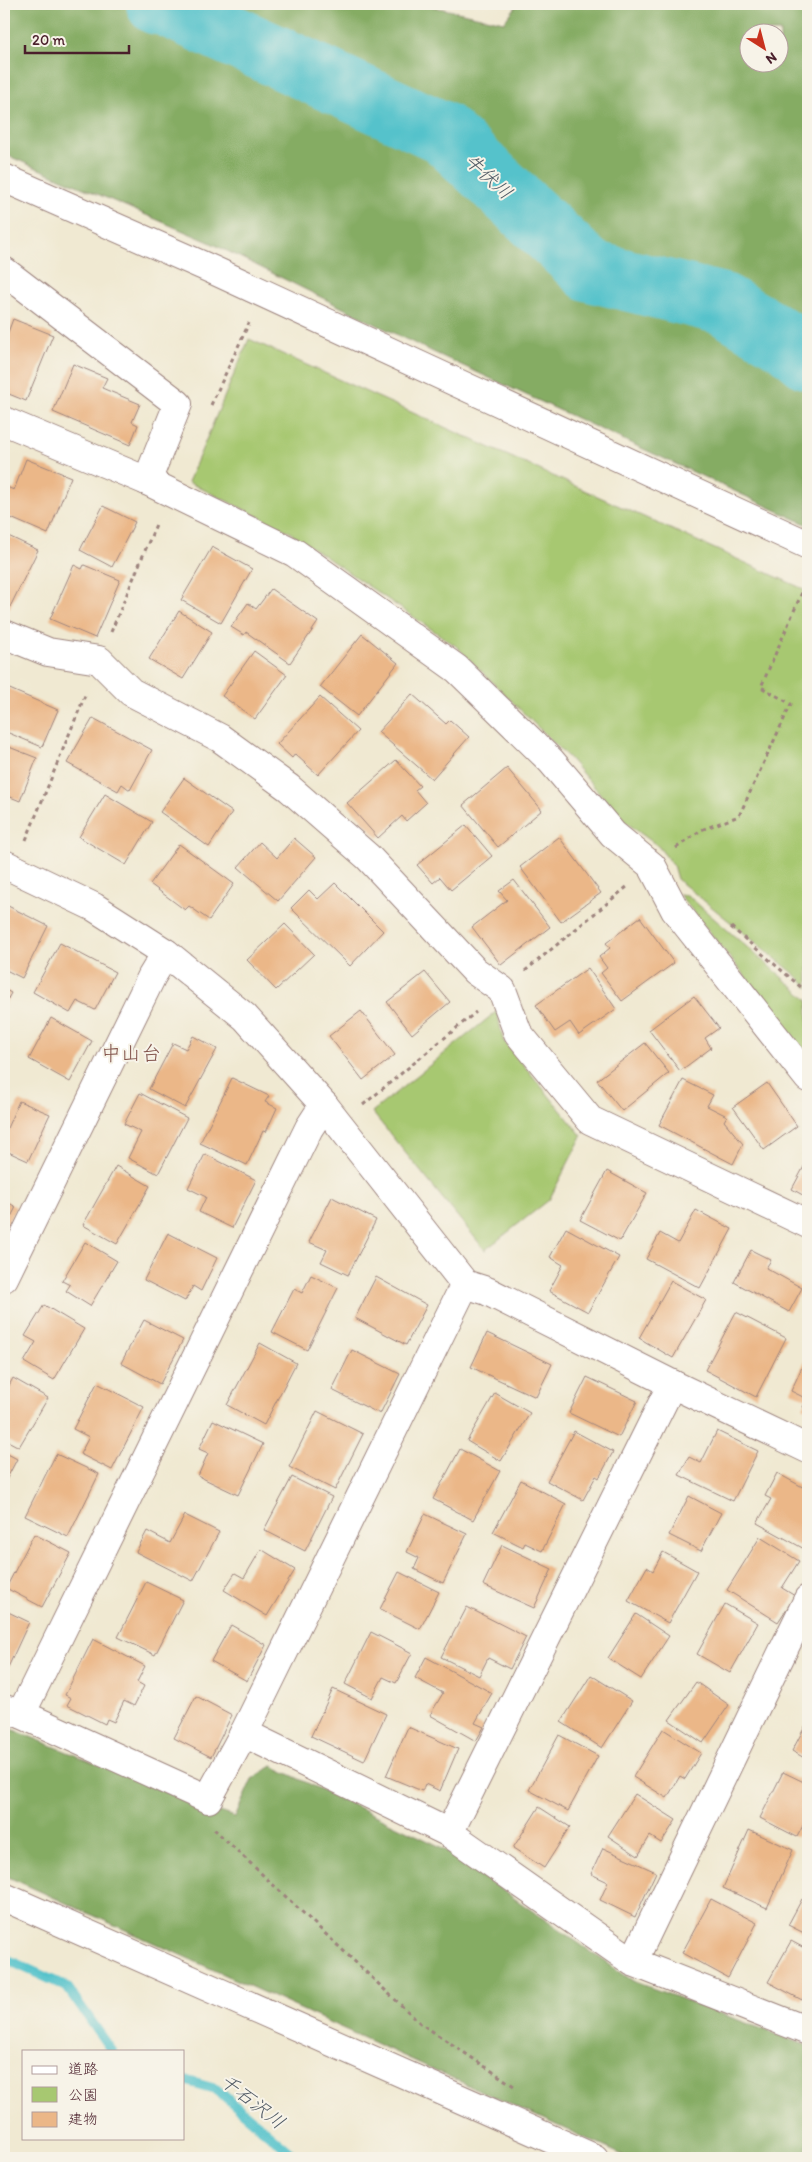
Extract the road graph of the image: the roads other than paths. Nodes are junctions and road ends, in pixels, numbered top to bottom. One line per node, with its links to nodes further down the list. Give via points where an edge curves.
1 (7, 186): 5 (street, via 213,270)
2 (4, 271): 4 (street, via 178,404)
3 (4, 421): 4 (street)
4 (148, 481): 9 (street, via 296,553 457,669 552,761 612,834 652,866 675,910)
5 (808, 546)
6 (4, 634): 11 (street, via 48,652 99,660 131,692 220,738 289,788 368,857 475,971 502,990 518,1033 590,1120)
7 (4, 864): 8 (street, via 94,907)
8 (166, 954): 10 (street, via 245,1017); 12 (street, via 152,976)
9 (808, 1078)
10 (324, 1105): 13 (street); 17 (street, via 309,1128)
11 (808, 1224)
12 (4, 1278)
13 (465, 1284): 14 (street, via 487,1290); 18 (street)
14 (672, 1384): 15 (street); 19 (street)
15 (808, 1449)
16 (808, 1599): 21 (street)
17 (12, 1711): 18 (street, via 208,1798)
18 (244, 1733): 19 (street)
19 (449, 1833): 21 (street)
20 (4, 1897): 23 (street)
21 (633, 1962): 22 (street)
22 (808, 2031)
23 (594, 2158)

